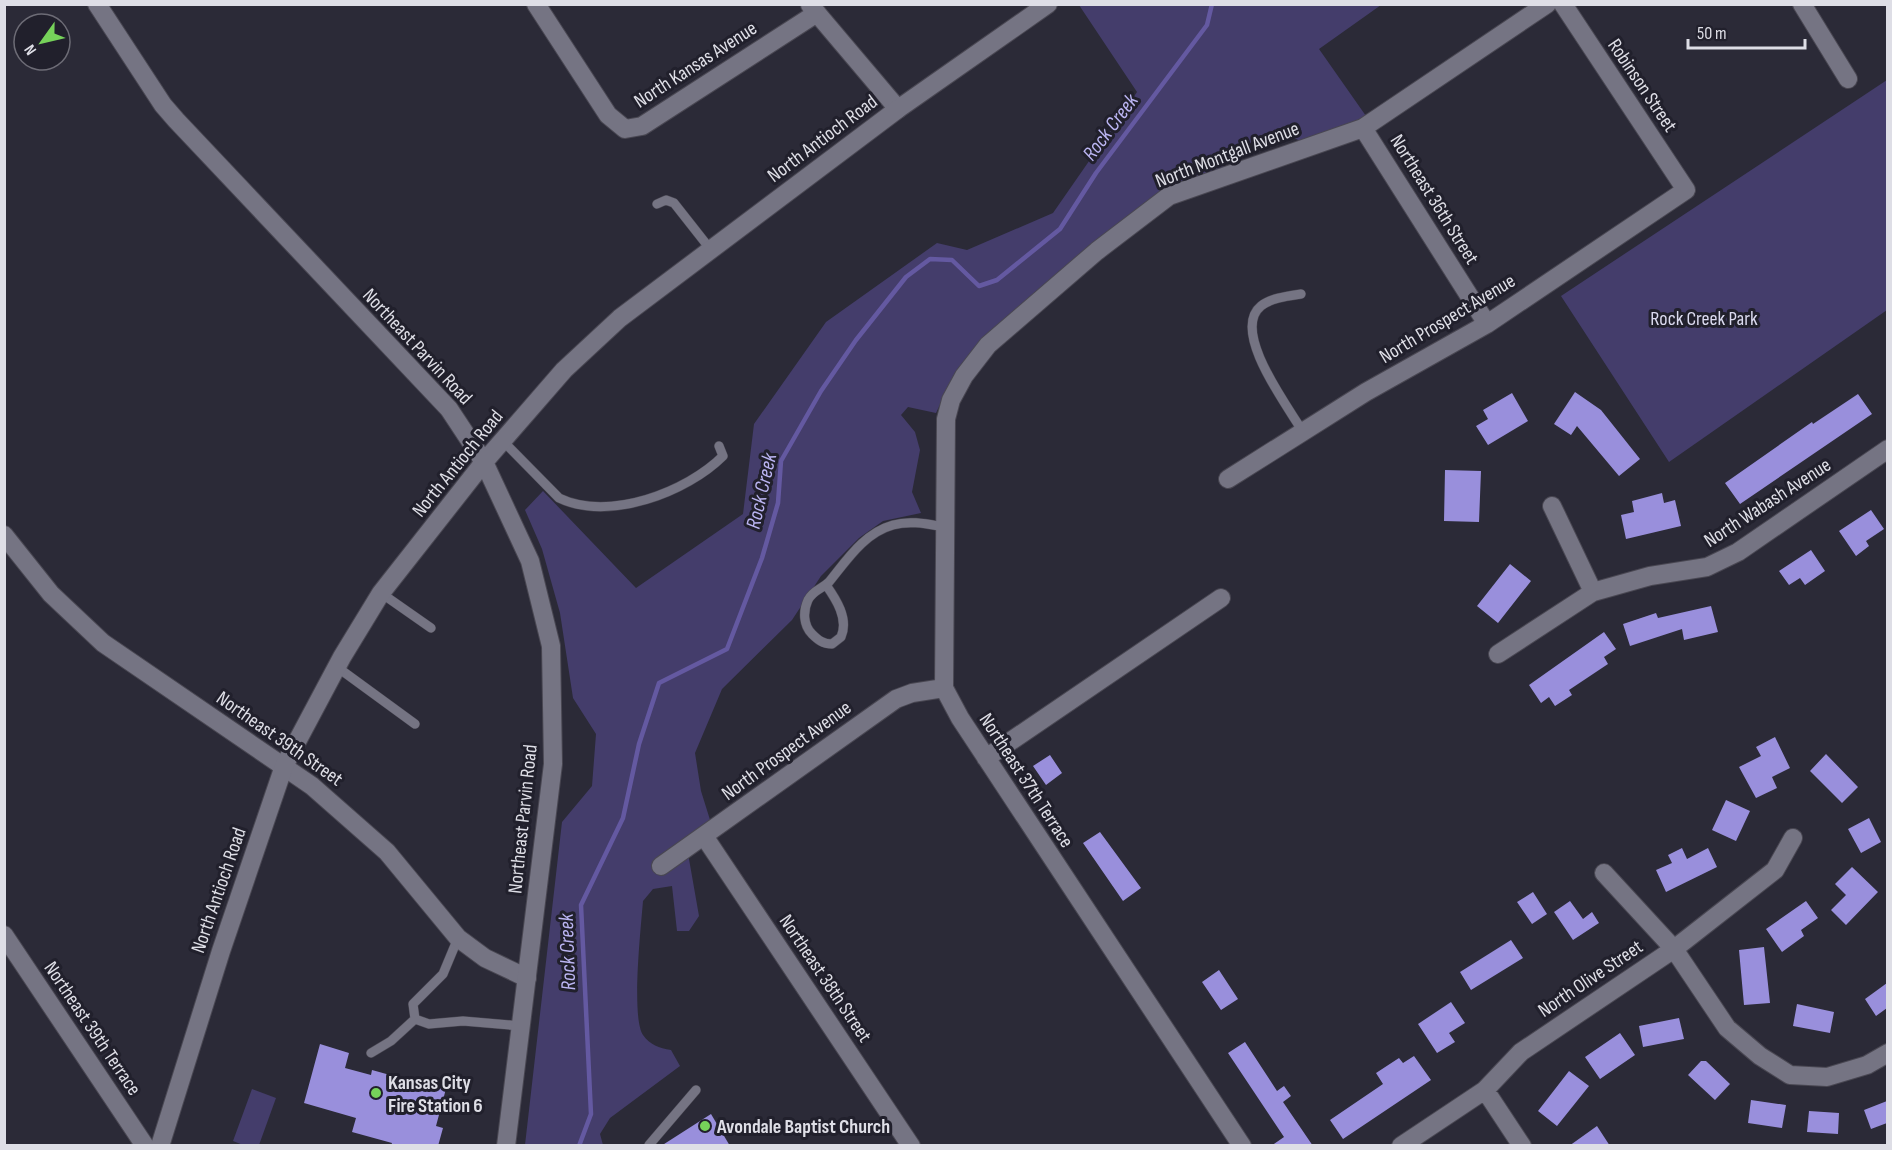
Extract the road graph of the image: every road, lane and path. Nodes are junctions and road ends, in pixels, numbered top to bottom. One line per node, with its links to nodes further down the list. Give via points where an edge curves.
1 (97, 4): 20 (street, Northeast Parvin Road, via 163,105 449,409)
2 (536, 4): 7 (street, North Kansas Avenue, via 608,115 625,129 642,126)
3 (1048, 4): 9 (street, North Antioch Road)
4 (1547, 4): 10 (street, North Montgall Avenue)
5 (1563, 4): 11 (street, Robinson Street)
6 (1802, 4): 8 (street)
7 (813, 9): 9 (street)
8 (1848, 79)
9 (898, 109): 13 (street, North Antioch Road)
10 (1364, 128): 15 (street, Northeast 36th Street); 23 (street, North Montgall Avenue, via 1169,196 1096,251 988,345 963,376 946,419)
11 (1686, 190): 15 (street, North Prospect Avenue)
12 (657, 204): 13 (lane, via 666,200 674,203)
13 (711, 249): 17 (street, North Antioch Road, via 620,318 564,370)
14 (1301, 294): 16 (lane, via 1261,306 1254,316 1252,332 1257,355)
15 (1487, 324): 16 (street, North Prospect Avenue)
16 (1303, 432): 21 (street, North Prospect Avenue)
17 (503, 441): 18 (lane, via 559,498 593,507 638,501 690,483 723,456); 20 (street, North Antioch Road)
18 (719, 446)
19 (1887, 449): 26 (street, North Wabash Avenue, via 1738,552 1707,567 1650,576)
20 (484, 462): 27 (street, North Antioch Road); 43 (street, Northeast Parvin Road, via 530,561 551,645 553,764)
21 (1228, 479)
22 (1552, 506): 26 (street)
23 (944, 527): 25 (lane, via 906,522 875,533 845,560); 32 (street)
24 (4, 535): 35 (street, Northeast 39th Street, via 51,594 104,643)
25 (826, 585): 25 (lane, via 814,592 804,614 809,631 818,641 832,644 841,637 843,622 837,601)
26 (1593, 592): 30 (street, North Wabash Avenue)
27 (381, 593): 29 (lane); 31 (street, North Antioch Road)
28 (1221, 598): 34 (street)
29 (431, 628)
30 (1498, 654)
31 (337, 667): 33 (lane); 35 (street, North Antioch Road)
32 (944, 688): 34 (street, Northeast 37th Terrace); 36 (street, North Prospect Avenue, via 896,699)
33 (415, 724)
34 (986, 758): 55 (street, Northeast 37th Terrace)
35 (284, 766): 41 (street, Northeast 39th Street, via 355,821 387,852); 52 (street, North Antioch Road)
36 (704, 836): 38 (street, North Prospect Avenue); 54 (street, Northeast 38th Street)
37 (1793, 838): 42 (street, North Olive Street, via 1775,870)
38 (661, 866)
39 (1604, 873): 42 (street)
40 (4, 935): 51 (street, Northeast 39th Terrace)
41 (458, 938): 43 (street, Northeast 39th Street, via 485,958); 44 (lane, via 442,974 413,1004)
42 (1674, 949): 47 (street, via 1727,1028 1790,1075 1827,1077 1867,1065); 49 (street, North Olive Street, via 1521,1052)
43 (527, 978): 45 (street, Northeast Parvin Road)
44 (416, 1019): 45 (lane, via 429,1024 463,1021); 46 (lane)
45 (521, 1026): 53 (street, Northeast Parvin Road)
46 (371, 1053)
47 (1887, 1053)
48 (696, 1090): 50 (lane)
49 (1485, 1090): 56 (street, North Olive Street); 57 (street)
50 (649, 1145)
51 (145, 1146)
52 (160, 1146)
53 (506, 1146)
54 (911, 1146)
55 (1242, 1146)
56 (1401, 1146)
57 (1522, 1146)

